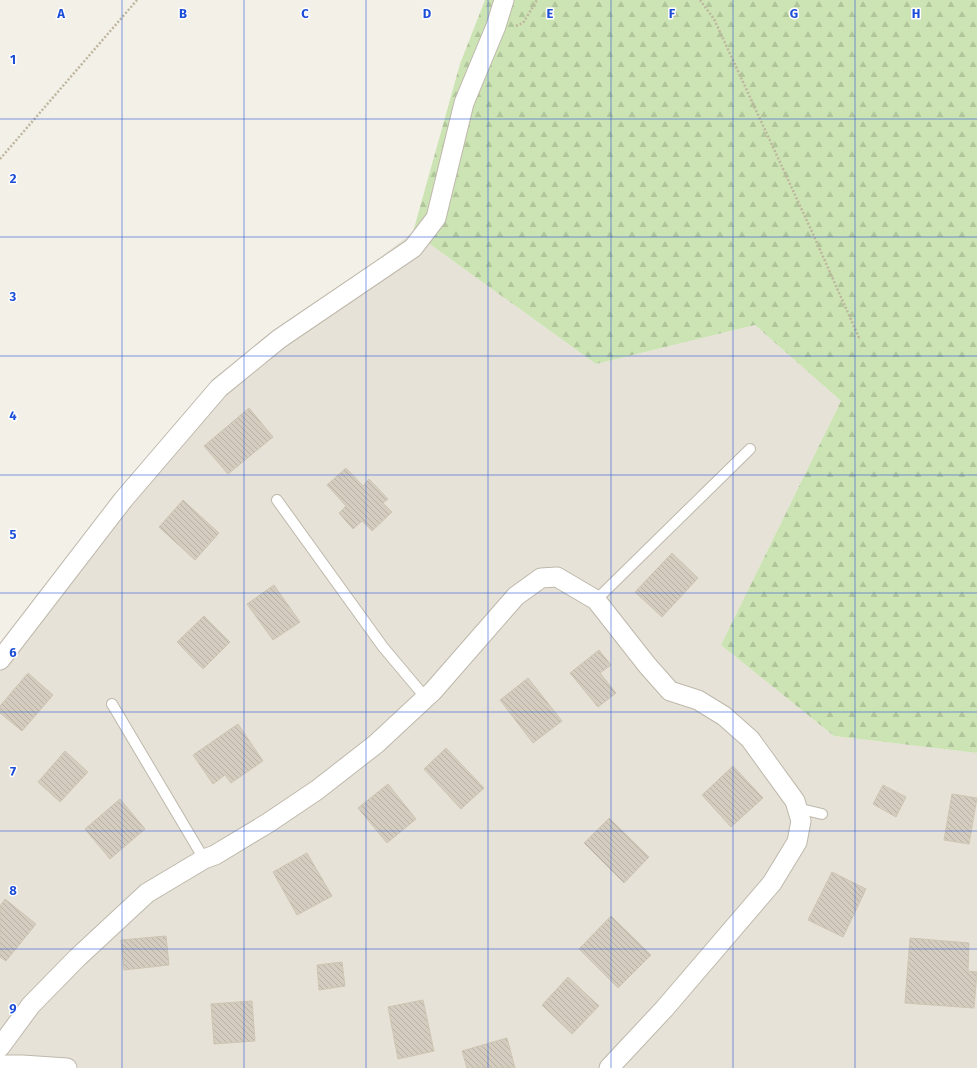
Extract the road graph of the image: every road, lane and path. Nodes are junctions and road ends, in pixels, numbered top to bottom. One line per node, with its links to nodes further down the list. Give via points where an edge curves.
1 (137, 0): 4 (path)
2 (504, 0): 9 (street, via 464,103 436,218 413,248 279,339 219,388 123,500)
3 (700, 0): 5 (path, via 714,19)
4 (0, 159)
5 (860, 340)
6 (750, 449): 8 (lane)
7 (277, 500): 10 (lane, via 383,648)
8 (596, 600): 10 (street, via 557,577 541,578 516,596); 12 (street, via 670,691 698,700 724,716 750,739 796,801)
9 (0, 660)
10 (425, 697): 14 (street, via 376,744 318,790 268,823)
11 (112, 704): 14 (lane)
12 (797, 808): 13 (lane); 18 (street, via 801,821 796,842 772,883 665,1008)
13 (822, 814)
14 (204, 859): 15 (street, via 141,898 31,1005)
15 (0, 1047)
16 (0, 1065): 17 (street)
17 (67, 1068)
18 (609, 1068)

